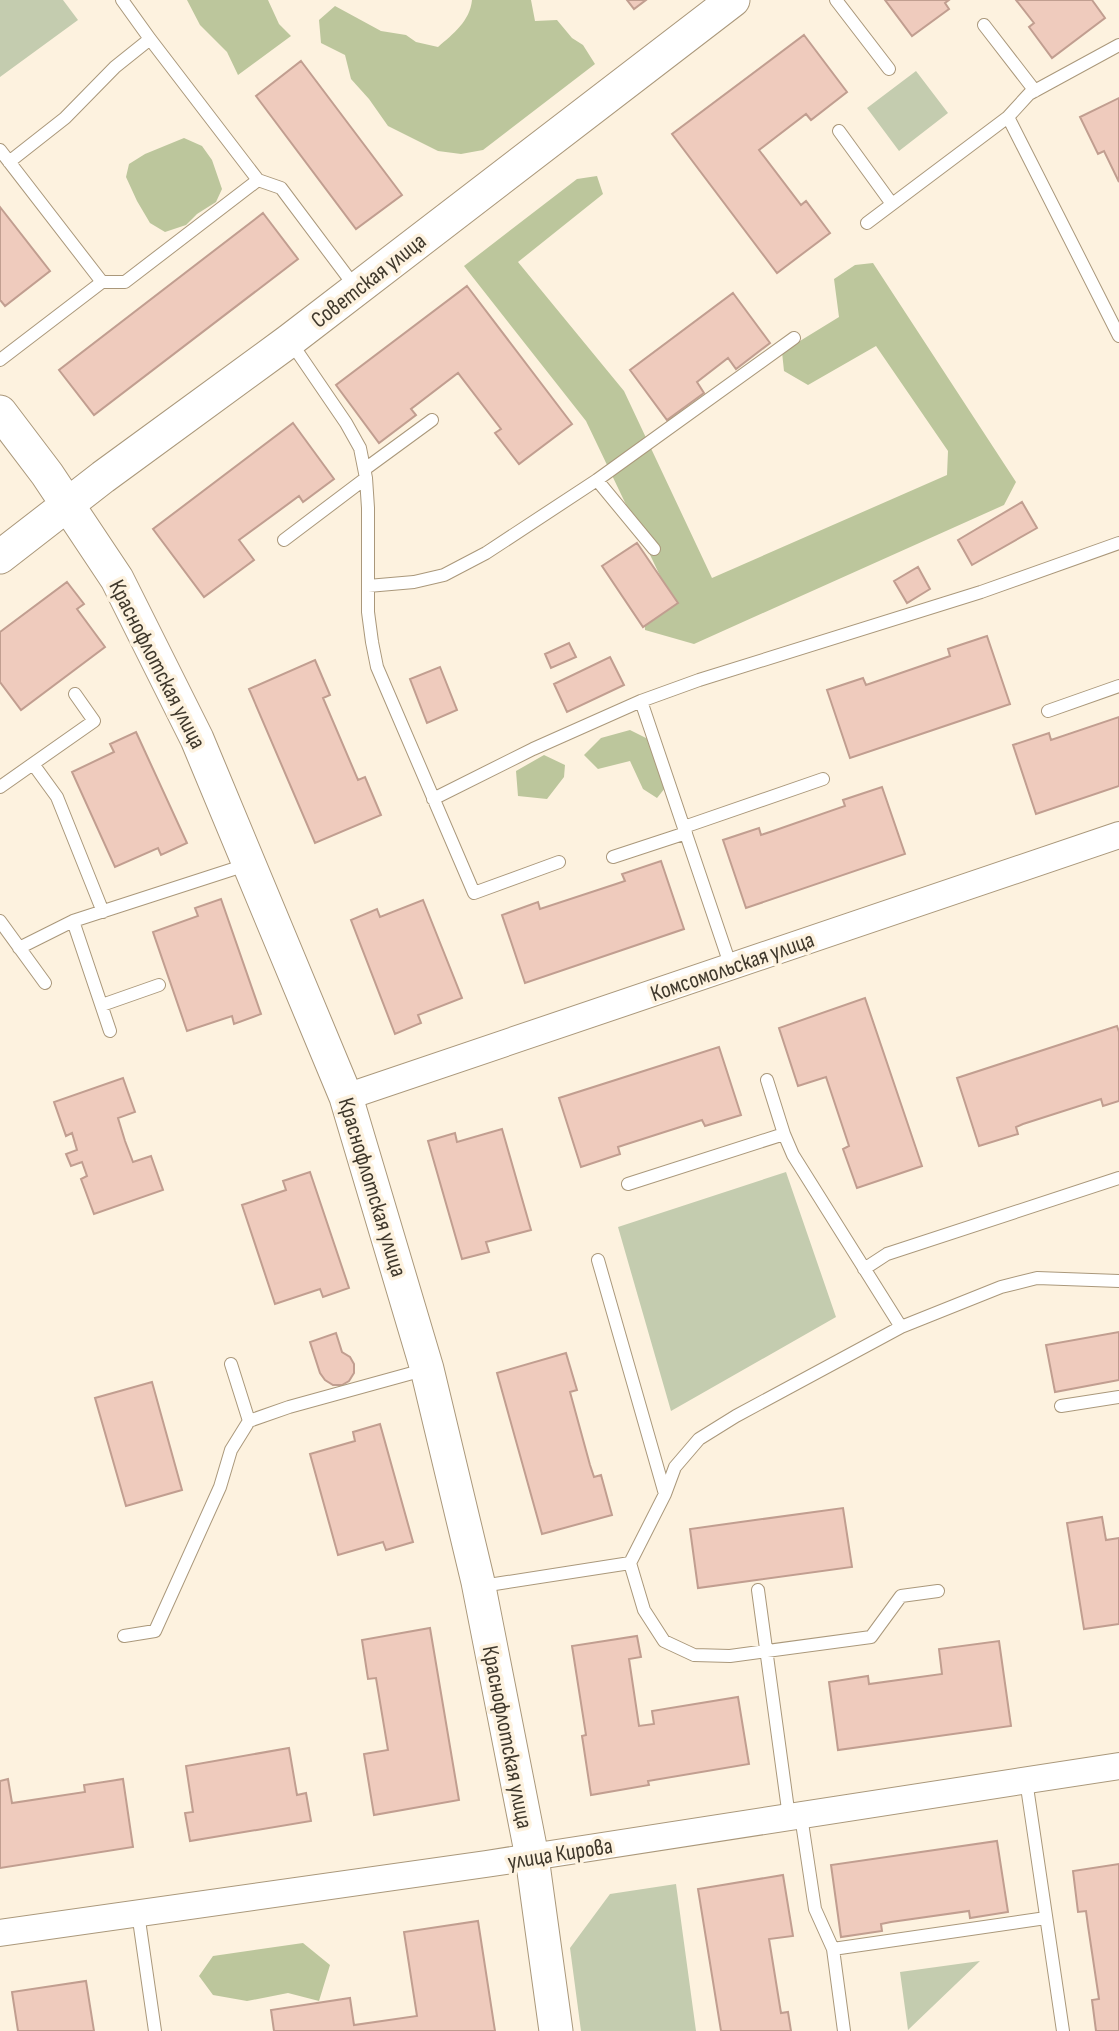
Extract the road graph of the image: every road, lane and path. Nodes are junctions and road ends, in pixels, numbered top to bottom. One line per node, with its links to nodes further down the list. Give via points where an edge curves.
1 (122, 0): 5 (lane)
2 (733, 0): 17 (street, Советская улица)
3 (836, 0): 7 (lane)
4 (984, 25): 8 (lane)
5 (150, 39): 12 (lane, via 65,118); 13 (lane)
6 (1119, 45): 8 (lane)
7 (889, 69)
8 (1035, 91): 9 (lane)
9 (1007, 117): 14 (lane); 18 (lane)
10 (839, 131): 14 (lane)
11 (0, 150): 12 (lane)
12 (9, 162): 16 (lane)
13 (258, 180): 16 (lane, via 125,282); 17 (lane, via 281,188)
14 (892, 204): 15 (lane)
15 (867, 223)
16 (102, 282): 21 (lane)
17 (357, 289): 20 (street, Советская улица)
18 (1119, 336)
19 (794, 338): 25 (lane)
20 (289, 341): 24 (lane, via 346,423 360,448); 26 (street, Советская улица)
21 (0, 360)
22 (0, 412): 26 (street, Краснофлотская улица)
23 (432, 420): 24 (lane)
24 (365, 474): 27 (lane); 31 (lane)
25 (597, 480): 29 (lane); 31 (lane, via 444,575)
26 (68, 505): 30 (street, Советская улица); 44 (street, Краснофлотская улица, via 117,579 197,739)
27 (284, 540)
28 (1119, 543): 34 (lane)
29 (654, 549)
30 (0, 557)
31 (368, 586): 39 (lane, via 377,667)
32 (1119, 686): 35 (lane)
33 (75, 694): 36 (lane, via 94,721)
34 (641, 701): 39 (lane); 40 (lane)
35 (1048, 711)
36 (33, 764): 38 (lane); 45 (lane, via 57,797)
37 (823, 779): 40 (lane)
38 (0, 787)
39 (433, 799): 43 (lane, via 474,893)
40 (685, 830): 42 (lane); 49 (lane)
41 (1119, 835): 49 (street, Комсомольская улица)
42 (613, 857)
43 (559, 862)
44 (250, 864): 45 (lane); 55 (street, Краснофлотская улица)
45 (103, 912): 47 (lane)
46 (0, 921): 48 (lane)
47 (73, 922): 48 (lane); 52 (lane)
48 (19, 948): 50 (lane)
49 (731, 967): 55 (street, Комсомольская улица)
50 (45, 983)
51 (159, 985): 52 (lane)
52 (102, 1005): 53 (lane)
53 (110, 1031)
54 (767, 1080): 56 (lane)
55 (346, 1097): 64 (street, Краснофлотская улица)
56 (784, 1134): 58 (lane); 60 (lane)
57 (1119, 1178): 60 (lane, via 887,1254)
58 (628, 1184)
59 (598, 1260): 68 (lane)
60 (864, 1269): 62 (lane)
61 (1119, 1281): 62 (lane, via 1037,1278 1001,1287)
62 (901, 1327): 68 (lane, via 699,1439 676,1467)
63 (231, 1364): 67 (lane)
64 (427, 1369): 67 (lane); 70 (street, Краснофлотская улица)
65 (1119, 1397): 66 (lane)
66 (1061, 1406)
67 (249, 1421): 73 (lane, via 232,1450 155,1631)
68 (665, 1494): 69 (lane)
69 (630, 1563): 70 (lane); 74 (lane, via 644,1611 664,1641 694,1656)
70 (479, 1587): 78 (street, Краснофлотская улица)
71 (758, 1590): 74 (lane)
72 (938, 1591): 74 (lane, via 901,1596 871,1637)
73 (124, 1636)
74 (767, 1651): 77 (lane)
75 (1119, 1766): 76 (street, улица Кирова)
76 (1026, 1780): 77 (street, улица Кирова); 80 (lane)
77 (795, 1816): 78 (street, улица Кирова); 82 (lane, via 815,1909)
78 (531, 1857): 79 (street, улица Кирова); 84 (street, Краснофлотская улица)
79 (138, 1913): 81 (street, улица Кирова); 83 (lane)
80 (1046, 1918): 82 (lane); 86 (lane)
81 (0, 1933)
82 (832, 1949): 85 (lane)
83 (155, 2031)
84 (556, 2031)
85 (844, 2031)
86 (1063, 2031)

